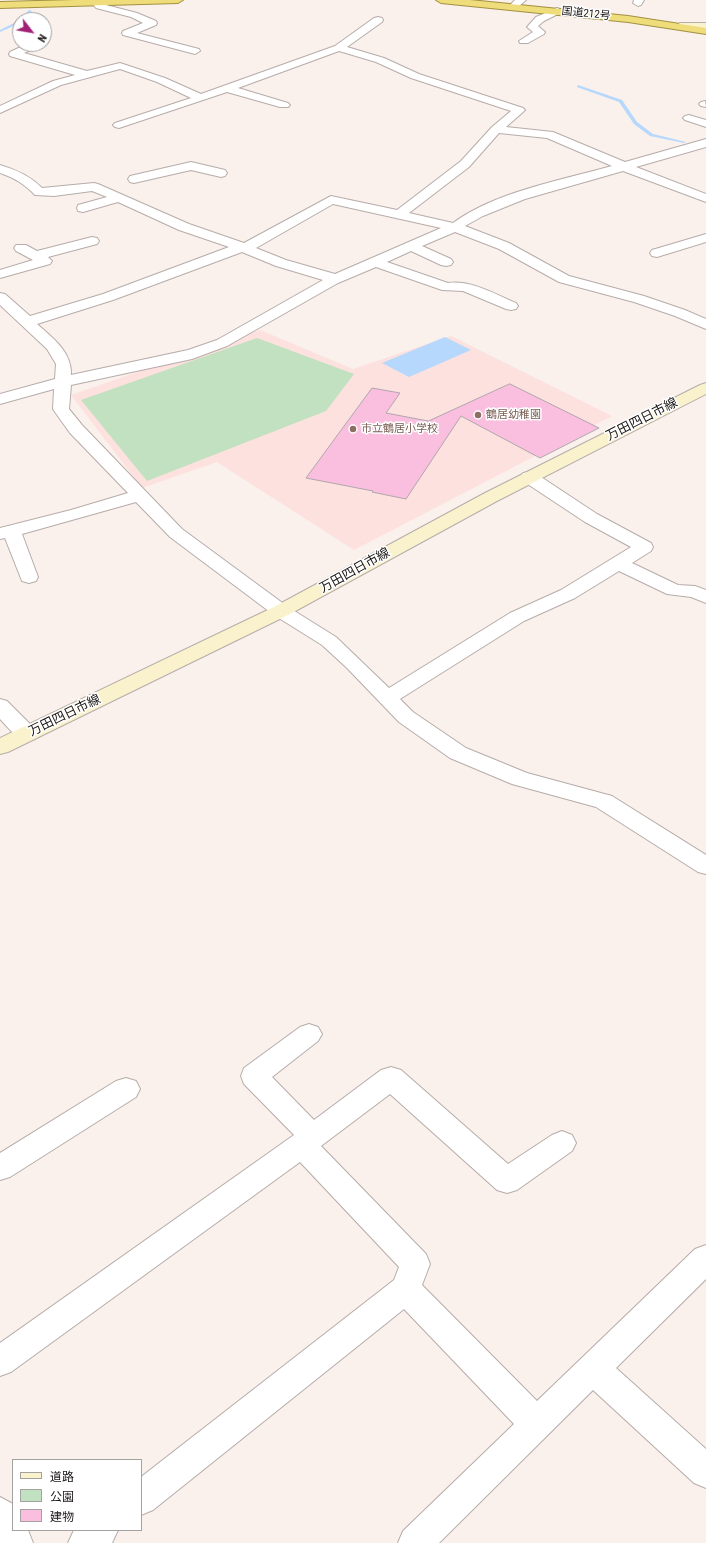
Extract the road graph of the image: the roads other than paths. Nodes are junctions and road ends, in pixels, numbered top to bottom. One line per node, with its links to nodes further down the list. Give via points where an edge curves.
1 (178, 0): 3 (highway)
2 (441, 0): 4 (highway, 国道212号)
3 (97, 3): 5 (highway); 13 (street, via 99,6 134,15 152,23 127,33)
4 (518, 3): 6 (highway, 国道212号)
5 (0, 5)
6 (557, 11): 8 (highway, 国道212号); 11 (street, via 540,19 532,27 540,32)
7 (378, 20): 12 (street)
8 (680, 26): 9 (main road); 10 (highway, 国道212号)
9 (706, 26)
10 (706, 32)
11 (524, 41)
12 (339, 48): 16 (street, via 380,60); 17 (street)
13 (196, 51)
14 (18, 52): 15 (street, via 14,54)
15 (86, 80): 19 (street, via 120,66 161,80); 21 (street, via 57,83)
16 (438, 84): 18 (street); 25 (street, via 519,110)
17 (228, 89): 19 (street); 20 (street)
18 (419, 91)
19 (201, 98): 24 (street)
20 (284, 105)
21 (1, 109)
22 (689, 118): 23 (street)
23 (706, 124)
24 (119, 125)
25 (496, 129): 27 (street, via 549,135); 34 (street, via 465,164)
26 (706, 143): 27 (street)
27 (625, 167): 32 (street); 35 (street, via 520,196 466,218)
28 (0, 169): 30 (street, via 23,178 39,192)
29 (221, 173): 30 (street, via 191,166)
30 (94, 187): 31 (street)
31 (119, 198): 33 (street); 39 (street, via 184,226)
32 (706, 198)
33 (82, 208)
34 (400, 214): 35 (street); 39 (street, via 332,200)
35 (455, 227): 38 (street); 50 (street, via 504,246 564,279 639,299)
36 (706, 238): 41 (street)
37 (92, 241): 42 (street)
38 (410, 246): 43 (street); 44 (street)
39 (243, 247): 46 (street, via 281,263); 49 (street, via 114,295 59,314)
40 (21, 248): 42 (street)
41 (656, 253)
42 (36, 256): 45 (street, via 45,262)
43 (375, 262): 46 (street); 48 (street, via 447,287 466,287)
44 (446, 262)
45 (0, 274)
46 (335, 279): 51 (street, via 222,343 192,354)
47 (0, 297): 49 (street)
48 (512, 306)
49 (26, 322): 51 (street, via 53,346 64,364)
50 (706, 325)
51 (62, 382): 53 (street); 55 (street, via 61,409 76,429)
52 (706, 388): 54 (main road, 万田四日市線)
53 (0, 399)
54 (529, 477): 57 (street, via 591,518 644,547); 60 (main road, 万田四日市線)
55 (140, 495): 56 (street); 60 (street, via 176,533)
56 (6, 532): 58 (street)
57 (618, 563): 59 (street, via 674,590 695,592); 61 (street, via 568,594 517,617)
58 (29, 577)
59 (706, 597)
60 (281, 611): 61 (street, via 329,641); 63 (main road, 万田四日市線)
61 (387, 698): 65 (street, via 406,717 458,753 520,779 604,801)
62 (0, 706): 63 (street)
63 (27, 734): 64 (main road, 万田四日市線)
64 (0, 747)
65 (706, 866)
66 (309, 1034): 68 (street, via 254,1076)
67 (126, 1089): 70 (street)
68 (307, 1141): 69 (street, via 391,1078 507,1181); 72 (street, via 415,1264); 73 (street)
69 (562, 1143)
70 (0, 1168)
71 (706, 1259): 74 (street)
72 (405, 1289): 75 (street); 77 (street)
73 (0, 1360)
74 (593, 1369): 75 (street); 76 (street)
75 (537, 1424): 82 (street)
76 (706, 1471)
77 (142, 1497)
78 (0, 1514): 80 (street)
79 (100, 1531): 81 (street)
80 (16, 1543)
81 (85, 1543)
82 (415, 1543)

